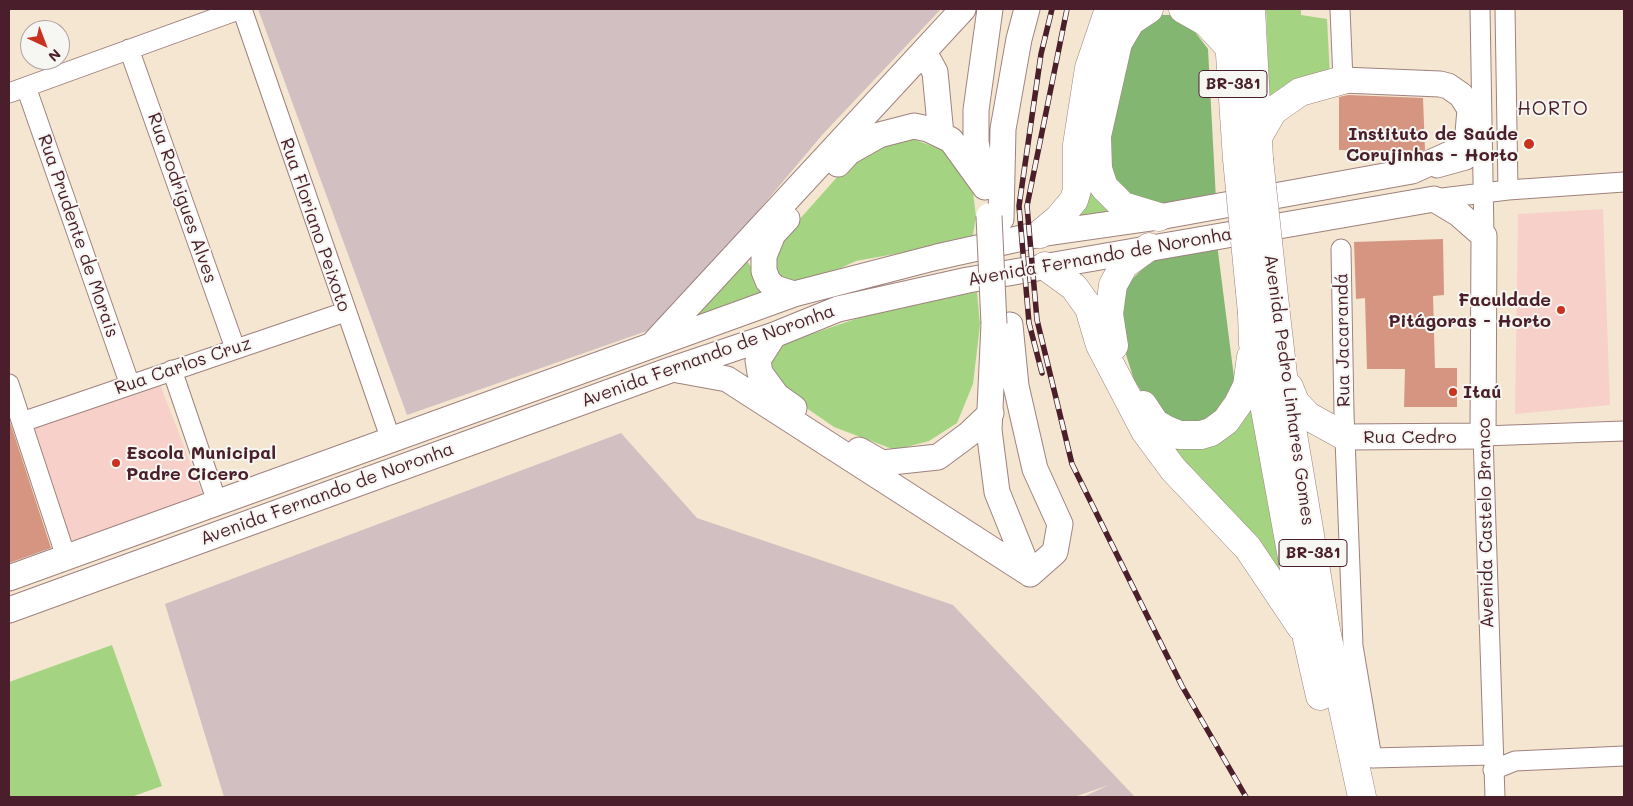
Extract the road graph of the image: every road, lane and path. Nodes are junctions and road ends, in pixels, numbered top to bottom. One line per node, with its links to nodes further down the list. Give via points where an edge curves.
1 (242, 9): 15 (street); 39 (street, Rua Floriano Peixoto)
2 (1028, 9): 13 (main road)
3 (1109, 9): 32 (highway, via 1089,68 1077,144 1074,200)
4 (1149, 9): 30 (highway, via 1131,22 1118,43 1097,136 1098,169 1104,186 1123,206)
5 (1183, 9): 14 (highway, via 1206,22)
6 (1227, 9): 14 (highway, Avenida Pedro Linhares Gomes / BR-381)
7 (1251, 9): 23 (highway, Avenida Pedro Linhares Gomes / BR-381)
8 (1340, 9): 17 (street)
9 (1480, 9): 19 (street, Avenida Castelo Branco)
10 (1505, 9): 27 (street)
11 (960, 12): 12 (main road); 16 (main road)
12 (990, 12): 13 (main road); 22 (main road, via 976,110)
13 (1019, 39): 20 (main road)
14 (1230, 48): 23 (highway, Avenida Pedro Linhares Gomes / BR-381)
15 (129, 49): 18 (street); 43 (street, Rua Rodrigues Alves)
16 (919, 57): 21 (main road, via 929,61 935,72); 44 (main road)
17 (1343, 80): 23 (highway, via 1300,92 1273,112); 24 (main road, Avenida Fernando de Noronha, via 1440,84 1461,95 1470,109 1468,132 1463,144 1452,153)
18 (17, 90): 49 (street, Rua Prudente de Morais)
19 (1481, 126): 24 (street, via 1475,151 1466,160 1440,168); 28 (street, Avenida Castelo Branco)
20 (1003, 129): 22 (main road); 31 (main road)
21 (946, 137): 22 (main road); 26 (main road); 37 (main road, via 914,126 879,135 849,152 773,234 764,256 768,281 775,288)
22 (976, 142): 26 (main road)
23 (1252, 152): 38 (highway, Avenida Pedro Linhares Gomes / BR-381, bridge)
24 (1412, 171): 30 (main road, Avenida Fernando de Noronha)
25 (1624, 182): 27 (street)
26 (985, 187): 31 (main road)
27 (1508, 190): 28 (street)
28 (1484, 193): 29 (street); 33 (street, Avenida Castelo Branco)
29 (1434, 199): 33 (main road, via 1460,214); 34 (main road, Avenida Fernando de Noronha)
30 (1159, 217): 32 (main road, Avenida Fernando de Noronha)
31 (995, 218): 40 (main road, bridge)
32 (1040, 234): 37 (main road, Avenida Fernando de Noronha)
33 (1484, 236): 54 (main road, Avenida Castelo Branco)
34 (1149, 247): 36 (main road, Avenida Fernando de Noronha); 42 (highway, via 1124,265 1113,285 1109,314 1114,347 1132,387 1155,423 1179,435 1201,435 1226,421 1247,386)
35 (1341, 250): 51 (street, Rua Jacarandá)
36 (1045, 266): 41 (main road, Avenida Fernando de Noronha, via 838,309); 62 (highway, via 1074,287 1089,308 1100,346 1145,431 1173,469 1248,548)
37 (794, 294): 44 (main road, Avenida Fernando de Noronha)
38 (1263, 310): 42 (highway, Avenida Pedro Linhares Gomes / BR-381); 47 (highway, Avenida Pedro Linhares Gomes / BR-381)
39 (345, 312): 43 (street, Rua Carlos Cruz); 55 (street, Rua Floriano Peixoto)
40 (1002, 324): 52 (main road); 56 (main road)
41 (774, 335): 45 (main road, Avenida Fernando de Noronha); 52 (main road, via 758,360 760,373 777,396 828,433 882,463 938,457)
42 (1253, 344): 62 (highway, Avenida Pedro Linhares Gomes / BR-381)
43 (235, 348): 46 (street, Rua Carlos Cruz)
44 (650, 348): 55 (main road, Avenida Fernando de Noronha)
45 (673, 369): 59 (main road, via 727,379); 61 (main road, Avenida Fernando de Noronha)
46 (172, 370): 49 (street, Rua Carlos Cruz); 57 (street)
47 (1284, 375): 51 (highway, via 1295,402 1306,409 1326,413); 68 (highway, Avenida Pedro Linhares Gomes / BR-381, via 1326,630)
48 (9, 384): 50 (street)
49 (130, 385): 50 (street, Rua Carlos Cruz)
50 (22, 422): 58 (street)
51 (1345, 425): 54 (main road, Rua Cedro); 66 (street, Rua Jacarandá, via 1352,646 1372,758)
52 (983, 426): 56 (main road, via 1004,429 1017,438); 59 (main road, via 997,492)
53 (1624, 430): 54 (street, Rua Cedro)
54 (1483, 436): 63 (street, Avenida Castelo Branco)
55 (391, 440): 57 (main road, Avenida Fernando de Noronha)
56 (1035, 469): 59 (main road, via 1060,524 1055,552)
57 (217, 502): 58 (main road, Avenida Fernando de Noronha)
58 (66, 557): 60 (main road, Avenida Fernando de Noronha); 61 (main road, via 57,574)
59 (1030, 574)
60 (9, 578)
61 (18, 606)
62 (1306, 634): 67 (highway, Avenida Pedro Linhares Gomes / BR-381)
63 (1492, 735): 65 (street); 66 (street, Avenida Castelo Branco)
64 (1624, 756): 65 (street)
65 (1515, 761): 66 (street)
66 (1493, 763): 69 (street, Avenida Castelo Branco)
67 (1345, 797)
68 (1362, 797)
69 (1495, 797)

